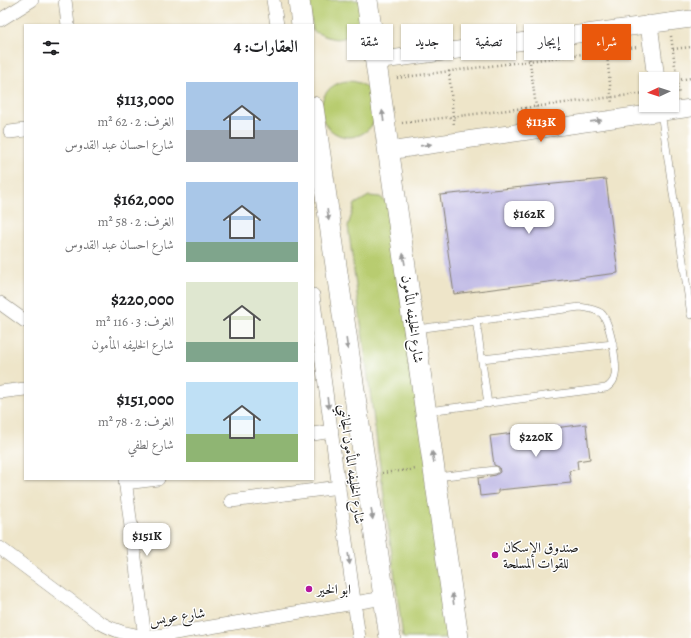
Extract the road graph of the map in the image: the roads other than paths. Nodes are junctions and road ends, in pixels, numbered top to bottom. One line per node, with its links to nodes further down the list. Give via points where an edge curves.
1 (32, 0): 7 (street)
2 (65, 0): 8 (street)
3 (273, 0): 9 (street)
4 (299, 0): 10 (main road)
5 (367, 0): 12 (main road, شارع الخليفه المأمون)
6 (691, 19): 11 (street)
7 (0, 20)
8 (68, 24)
9 (276, 24)
10 (302, 24)
11 (649, 24): 12 (street, via 447,52); 13 (street)
12 (377, 71): 19 (main road, شارع الخليفه المأمون, one-way to 12)
13 (655, 72)
14 (644, 112): 19 (street, one-way to 14)
15 (660, 112): 23 (lane)
16 (314, 122): 20 (main road)
17 (24, 130): 18 (street)
18 (10, 132)
19 (388, 151): 26 (main road, شارع الخليفه المأمون, one-way to 19)
20 (317, 168): 43 (main road, one-way to 43)
21 (0, 302): 24 (street)
22 (314, 310): 28 (street, شارع الخليفه المأمون الجانبي)
23 (691, 315)
24 (24, 320)
25 (476, 320): 26 (lane); 27 (lane, via 580,307 593,309 605,318); 29 (lane)
26 (414, 329): 33 (main road, شارع الخليفه المأمون)
27 (613, 344): 29 (lane); 32 (lane, via 614,380 606,388)
28 (317, 354): 34 (street, شارع الخليفه المأمون الجانبي, one-way to 34)
29 (482, 360): 32 (lane)
30 (24, 389): 31 (street)
31 (0, 392)
32 (488, 404): 33 (lane)
33 (426, 411): 37 (main road, شارع الخليفه المأمون, one-way to 33)
34 (332, 432): 35 (street); 40 (street, شارع الخليفه المأمون الجانبي)
35 (314, 434)
36 (495, 470): 37 (lane)
37 (436, 472): 48 (main road, شارع الخليفه المأمون, one-way to 37)
38 (142, 480): 39 (street)
39 (125, 481): 45 (street)
40 (339, 487): 41 (street); 44 (street, شارع الخليفه المأمون الجانبي, one-way to 44)
41 (231, 501)
42 (0, 548): 45 (street, شارع عويس, via 99,622 116,631)
43 (384, 598): 44 (street, شارع عويس); 47 (main road)
44 (355, 603): 45 (street, شارع عويس, via 163,636); 46 (street, شارع الخليفه المأمون الجانبي)
45 (144, 637)
46 (359, 638)
47 (390, 638)
48 (458, 638)

